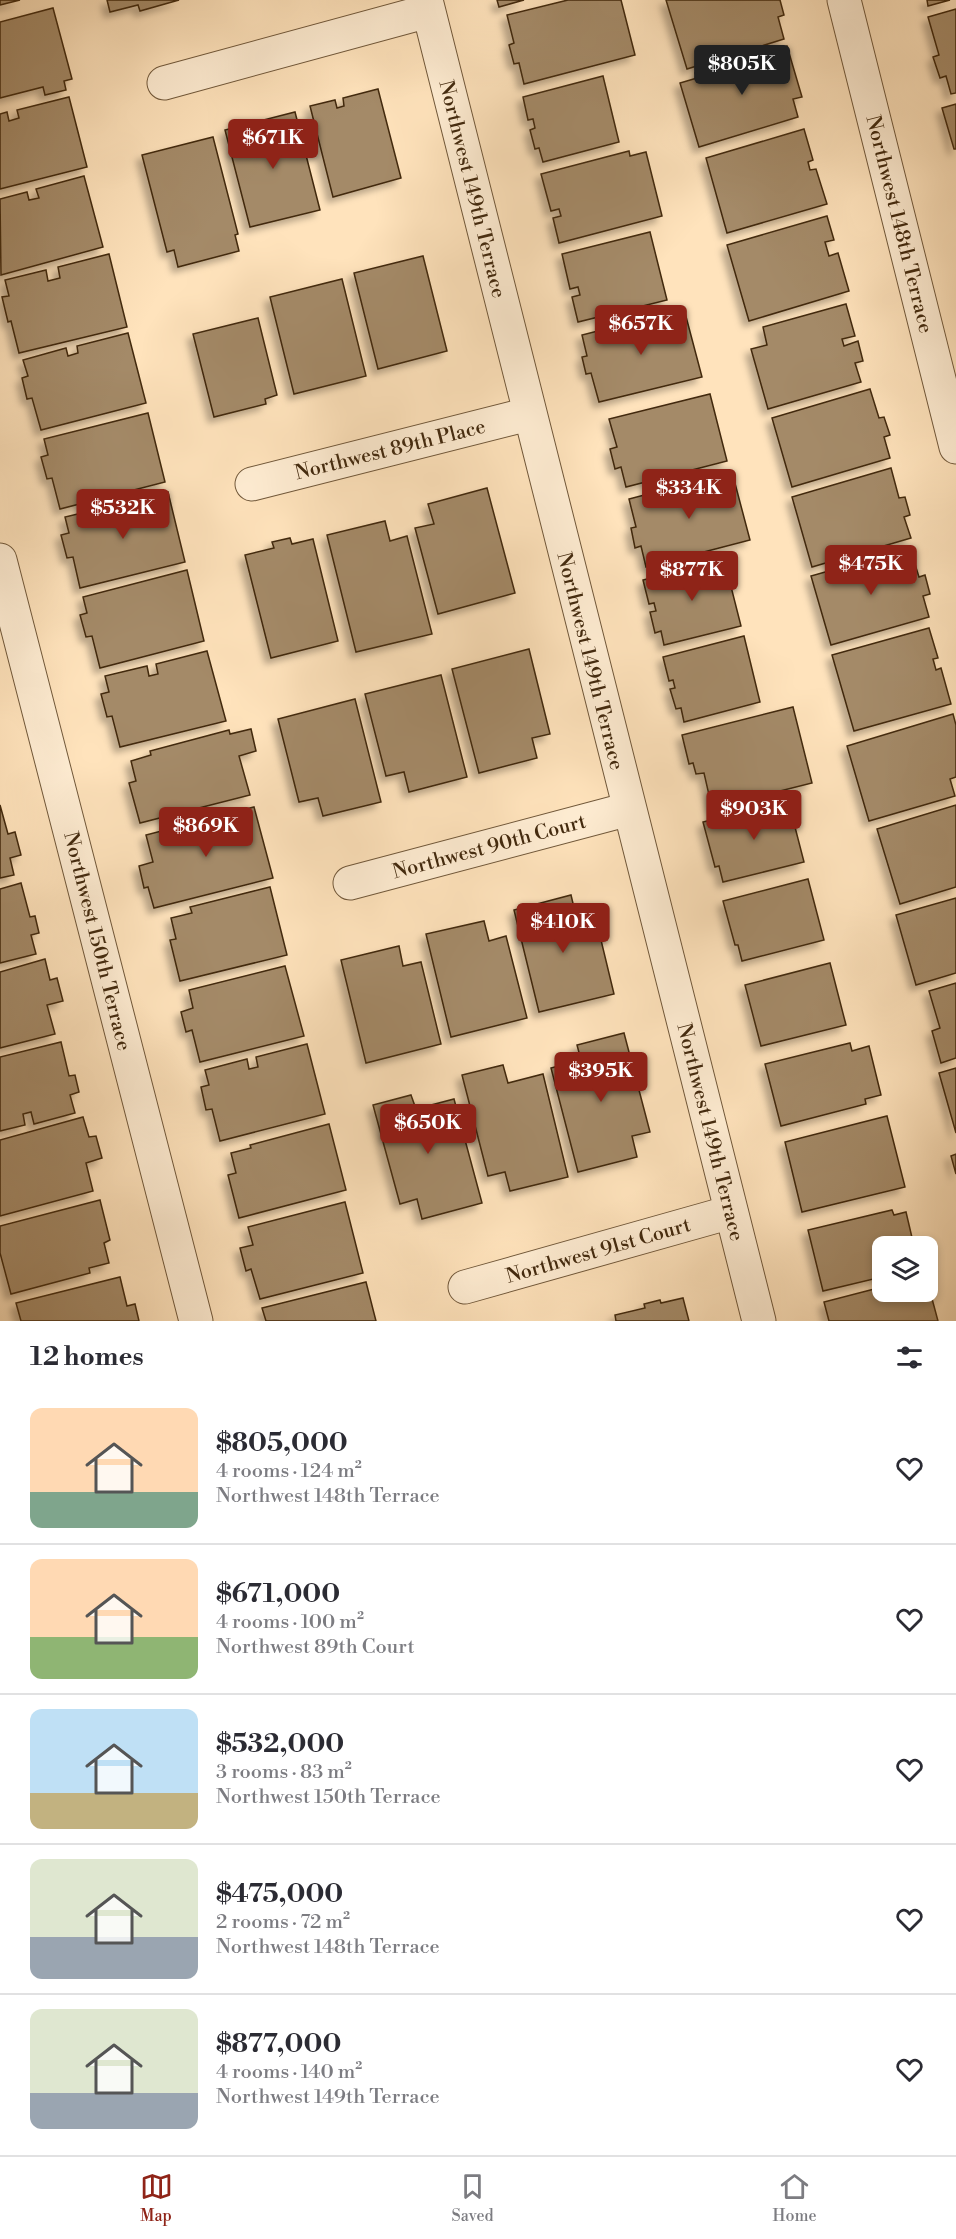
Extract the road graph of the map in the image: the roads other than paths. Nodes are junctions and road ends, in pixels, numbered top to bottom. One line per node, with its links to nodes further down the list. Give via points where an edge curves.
1 (844, 0): 4 (street, Northwest 148th Terrace)
2 (427, 5): 3 (street); 5 (street, Northwest 149th Terrace)
3 (164, 83)
4 (951, 411): 6 (street, Northwest 148th Terrace)
5 (529, 414): 7 (street, Northwest 89th Place); 9 (street, Northwest 149th Terrace)
6 (956, 447)
7 (252, 484)
8 (0, 560): 13 (street, Northwest 150th Terrace)
9 (629, 809): 10 (street, Northwest 90th Court); 11 (street, Northwest 149th Terrace)
10 (350, 883)
11 (731, 1212): 12 (street, Northwest 91st Court); 14 (street, Northwest 149th Terrace)
12 (465, 1287)
13 (196, 1321)
14 (759, 1321)

